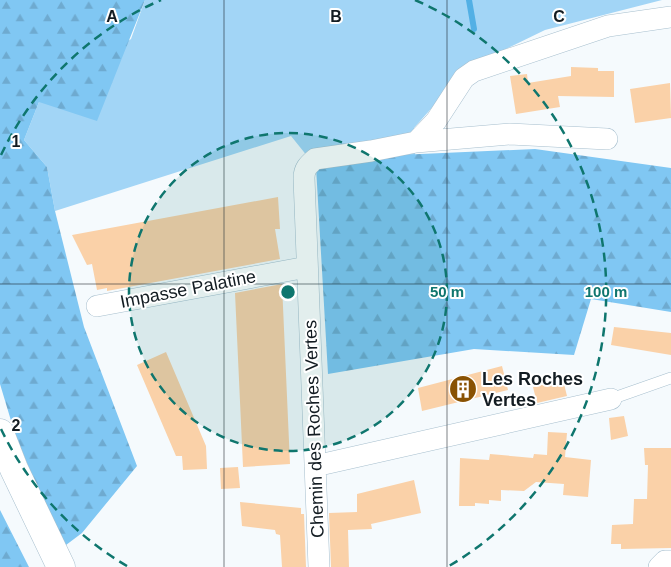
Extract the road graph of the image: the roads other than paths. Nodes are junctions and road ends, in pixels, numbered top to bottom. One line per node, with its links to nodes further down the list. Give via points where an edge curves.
1 (671, 17): 3 (street, via 608,26 474,71 464,78 432,127)
2 (607, 139): 3 (street, Chemin des Roches Vertes, via 510,134)
3 (416, 142): 4 (street, Chemin des Roches Vertes, via 315,159 308,165 304,172)
4 (308, 267): 5 (street, Impasse Palatine); 9 (street, Chemin des Roches Vertes)
5 (97, 306)
6 (671, 378): 7 (lane)
7 (610, 399): 9 (street)
8 (0, 433): 11 (street)
9 (315, 466): 12 (street, Chemin des Roches Vertes)
10 (671, 561): 13 (street, via 665,561)
11 (61, 567)
12 (319, 567)
13 (659, 567)

